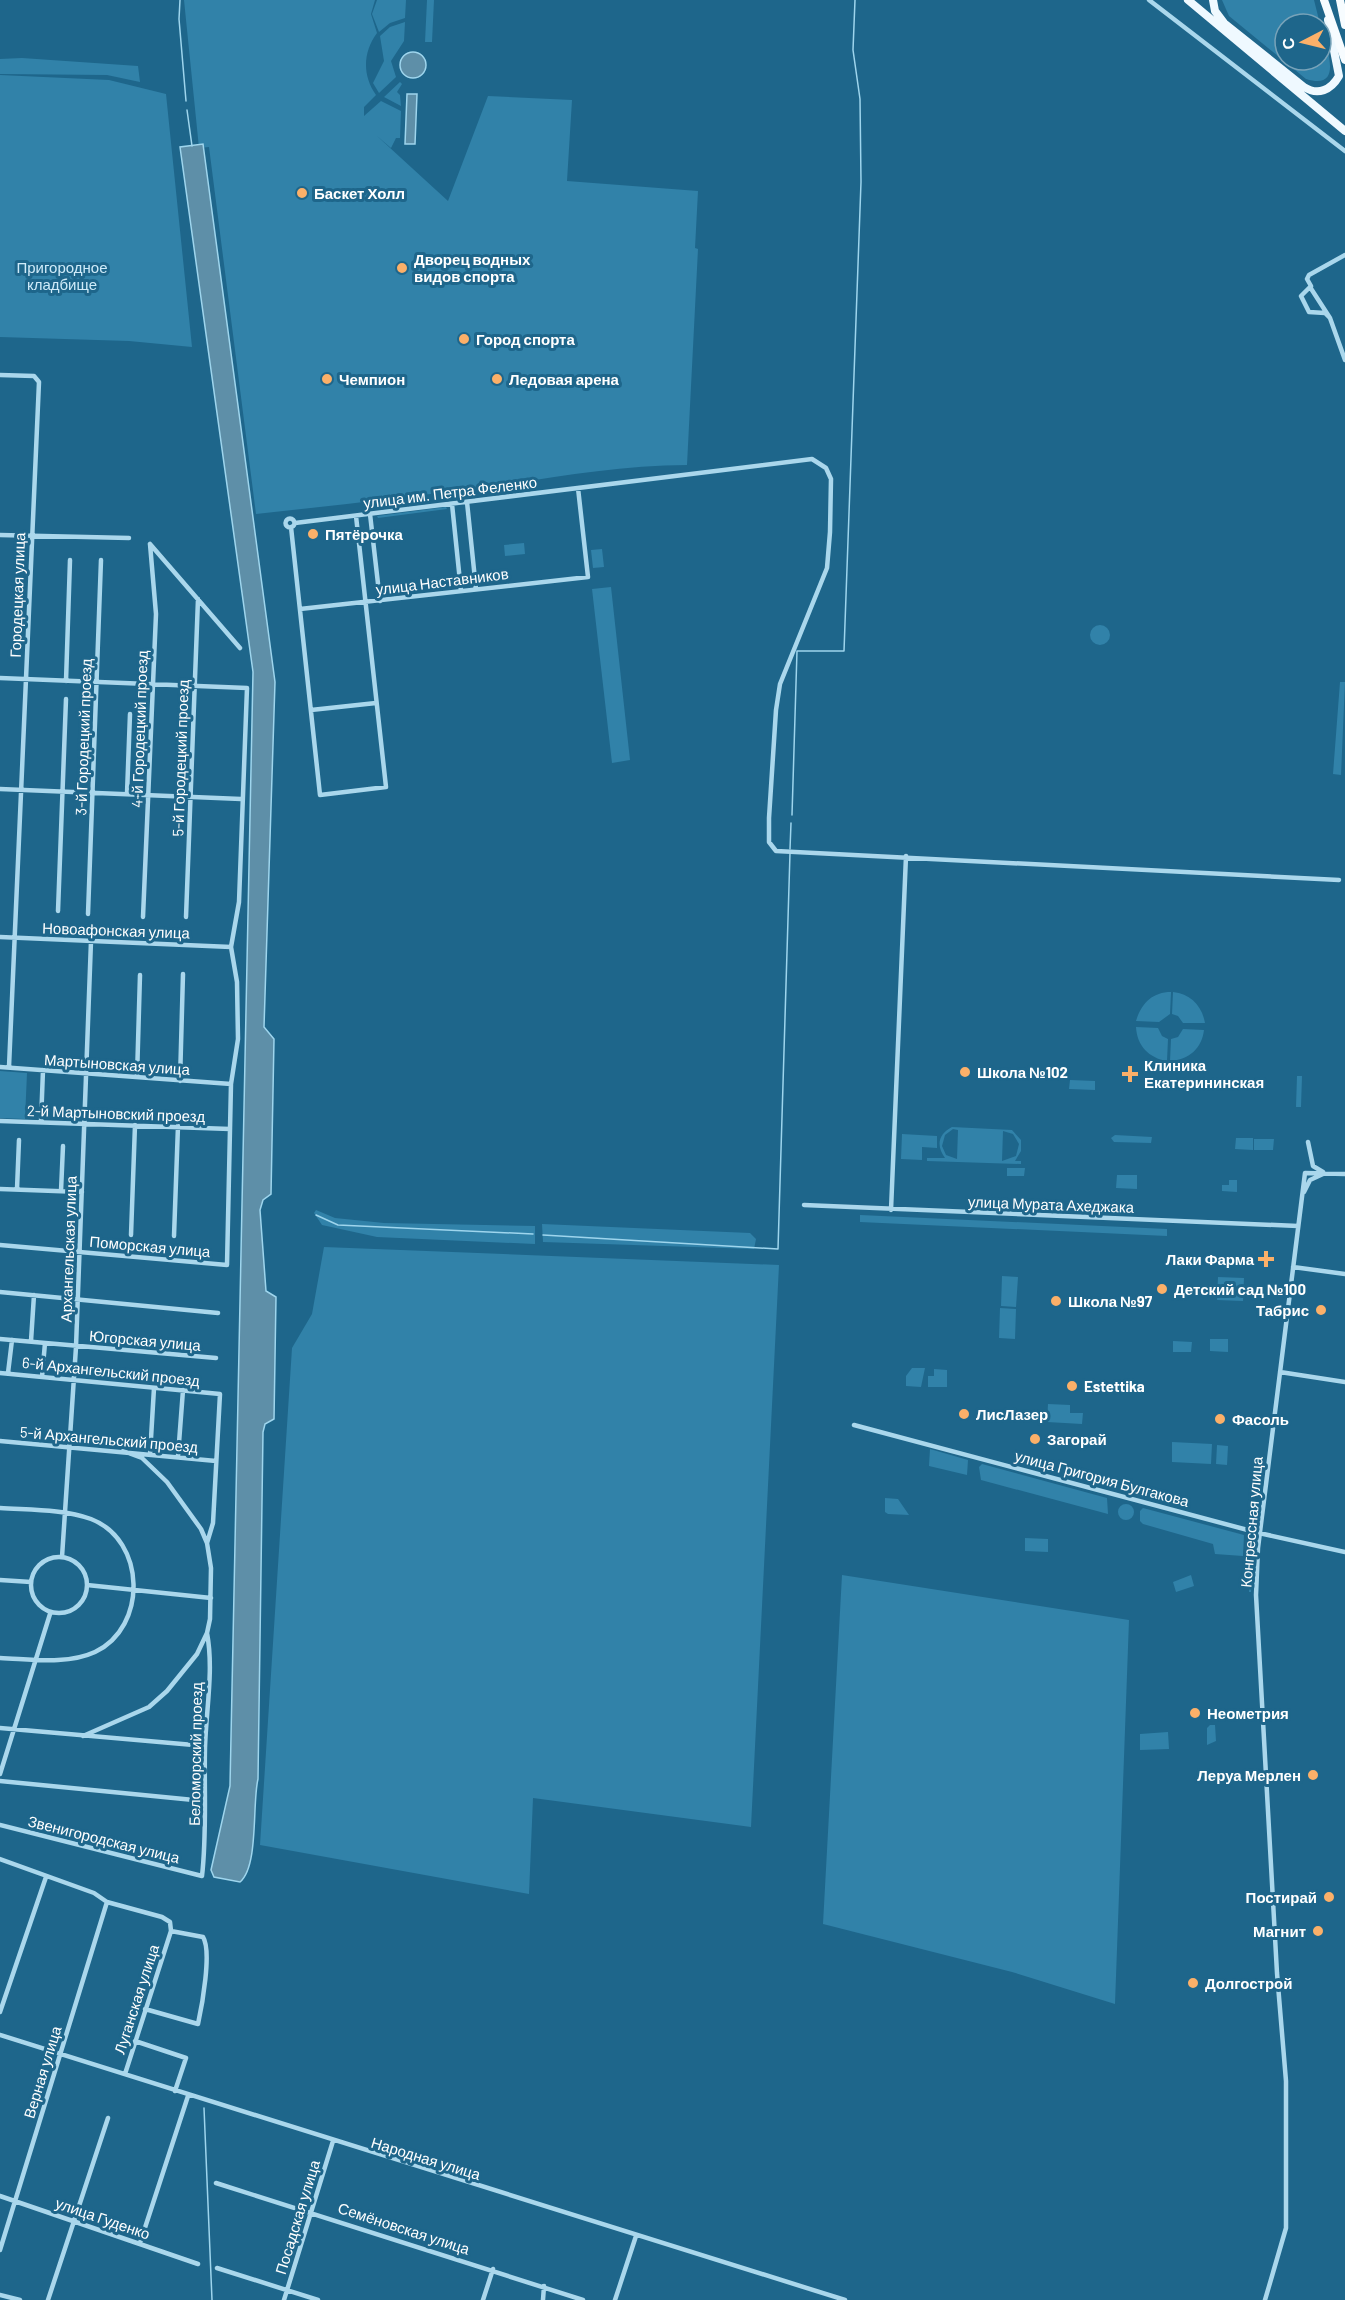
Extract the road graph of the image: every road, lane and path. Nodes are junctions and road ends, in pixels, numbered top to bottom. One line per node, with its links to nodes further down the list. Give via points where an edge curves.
1 (1149, 0): 9 (street)
2 (1188, 0): 8 (main road)
3 (1213, 0): 5 (main road, via 1224,23 1304,87 1315,91 1331,87 1340,69)
4 (1340, 0): 6 (highway)
5 (1325, 4): 7 (highway)
6 (1345, 25)
7 (1345, 60)
8 (1345, 131)
9 (1345, 151)
10 (1345, 255): 11 (street, via 1309,274)
11 (1311, 286): 12 (street); 12 (street, via 1301,296 1309,312 1322,312)
12 (1330, 318): 13 (street)
13 (1345, 360)
14 (0, 375): 21 (street, Городецкая улица, via 34,376 39,382)
15 (578, 488): 16 (street, улица им. Петра Феленко); 25 (street, улица Наставников, via 588,577); 50 (street, улица им. Петра Феленко, via 799,459 812,459 826,468 831,479 827,568 780,684 769,842 776,851)
16 (467, 502): 17 (street, улица им. Петра Феленко); 25 (street)
17 (452, 504): 18 (street, улица им. Петра Феленко); 26 (street)
18 (370, 514): 19 (street, улица им. Петра Феленко); 28 (street)
19 (356, 516): 29 (street); 30 (street, улица им. Петра Феленко, via 293,525)
20 (0, 535): 21 (street)
21 (32, 536): 22 (street); 33 (street, Городецкая улица)
22 (129, 538)
23 (70, 560): 34 (street)
24 (101, 560): 35 (street, 3-й Городецкий проезд)
25 (476, 589): 26 (street, улица Наставников)
26 (461, 591): 28 (street, улица Наставников)
27 (198, 599): 31 (street); 36 (street, 4-й Городецкий проезд, via 150,544 156,614); 37 (street, 5-й Городецкий проезд)
28 (380, 601): 29 (street, улица Наставников)
29 (366, 602): 30 (street, улица Наставников); 39 (street)
30 (300, 609): 40 (street)
31 (240, 648)
32 (0, 678): 33 (street)
33 (26, 679): 34 (street); 43 (street, Городецкая улица)
34 (66, 681): 35 (street)
35 (97, 682): 36 (street); 45 (street, 3-й Городецкий проезд)
36 (152, 684): 37 (street); 47 (street, 4-й Городецкий проезд)
37 (195, 687): 48 (street, 5-й Городецкий проезд); 49 (street, via 247,688)
38 (66, 699): 44 (street)
39 (376, 703): 40 (street); 40 (street, via 386,788 320,795)
40 (311, 710)
41 (130, 714): 46 (street)
42 (0, 789): 43 (street)
43 (21, 789): 44 (street); 57 (street, Городецкая улица)
44 (63, 791): 45 (street); 52 (street)
45 (93, 792): 46 (street); 53 (street, 3-й Городецкий проезд)
46 (127, 794): 47 (street)
47 (148, 795): 48 (street); 54 (street, 4-й Городецкий проезд)
48 (190, 797): 49 (street); 55 (street, 5-й Городецкий проезд)
49 (241, 800): 59 (street, via 239,902)
50 (906, 856): 51 (street, улица им. Петра Феленко); 86 (street)
51 (1339, 880)
52 (58, 911)
53 (88, 914)
54 (143, 916)
55 (186, 917)
56 (0, 937): 57 (street, Новоафонская улица)
57 (15, 938): 58 (street, Новоафонская улица); 63 (street, Городецкая улица)
58 (91, 941): 59 (street, Новоафонская улица); 65 (street, Архангельская улица)
59 (231, 947): 68 (street, via 238,1039)
60 (183, 974): 67 (street)
61 (140, 975): 66 (street)
62 (0, 1067): 63 (street, Мартыновская улица)
63 (9, 1067): 64 (street, Мартыновская улица)
64 (43, 1070): 65 (street, Мартыновская улица); 70 (street)
65 (87, 1073): 66 (street, Мартыновская улица); 71 (street, Архангельская улица)
66 (137, 1077): 67 (street, Мартыновская улица)
67 (180, 1080): 68 (street, Мартыновская улица)
68 (231, 1084): 74 (street)
69 (0, 1121): 70 (street, 2-й Мартыновский проезд)
70 (41, 1122): 71 (street, 2-й Мартыновский проезд)
71 (85, 1124): 72 (street, 2-й Мартыновский проезд); 83 (street, Архангельская улица)
72 (135, 1125): 73 (street, 2-й Мартыновский проезд); 88 (street)
73 (178, 1126): 74 (street, 2-й Мартыновский проезд); 89 (street)
74 (230, 1129): 91 (street, Поморская улица, via 227,1265)
75 (19, 1140): 81 (street)
76 (1308, 1142): 78 (street, via 1313,1166)
77 (63, 1146): 82 (street)
78 (1325, 1173): 79 (street); 84 (street, via 1310,1180); 84 (street, Конгрессная улица, via 1305,1173)
79 (1345, 1174)
80 (0, 1189): 81 (street)
81 (17, 1190): 82 (street)
82 (61, 1191): 83 (street)
83 (82, 1192): 91 (street, Архангельская улица)
84 (1302, 1196): 87 (street, Конгрессная улица)
85 (804, 1205): 86 (street, улица Мурата Ахеджака)
86 (891, 1210): 87 (street, улица Мурата Ахеджака)
87 (1298, 1226): 92 (street, Конгрессная улица)
88 (131, 1234)
89 (174, 1236)
90 (0, 1245): 91 (street, Поморская улица)
91 (80, 1252): 96 (street, Архангельская улица)
92 (1293, 1267): 93 (street); 104 (street, Конгрессная улица)
93 (1345, 1274)
94 (0, 1292): 95 (street)
95 (34, 1295): 96 (street); 100 (street)
96 (78, 1300): 97 (street); 102 (street, Архангельская улица)
97 (218, 1313)
98 (0, 1339): 99 (street, Югорская улица)
99 (12, 1340): 100 (street, Югорская улица); 106 (street)
100 (32, 1341): 101 (street, Югорская улица)
101 (45, 1343): 102 (street, Югорская улица); 107 (street)
102 (76, 1347): 103 (street, Югорская улица); 108 (street, Архангельская улица)
103 (216, 1358)
104 (1280, 1371): 109 (street); 122 (street, Конгрессная улица)
105 (0, 1373): 106 (street, 6-й Архангельский проезд)
106 (8, 1373): 107 (street, 6-й Архангельский проезд)
107 (42, 1377): 108 (street, 6-й Архангельский проезд)
108 (73, 1380): 110 (street, 6-й Архангельский проезд); 115 (street, Архангельская улица)
109 (1345, 1382)
110 (154, 1388): 111 (street, 6-й Архангельский проезд); 117 (street)
111 (183, 1390): 112 (street, 6-й Архангельский проезд); 118 (street)
112 (220, 1394): 119 (street, Беломорский проезд)
113 (854, 1425): 122 (street, улица Григория Булгакова)
114 (0, 1441): 115 (street, 5-й Архангельский проезд)
115 (68, 1446): 116 (street, 5-й Архангельский проезд); 121 (street, Архангельская улица)
116 (123, 1451): 117 (street, 5-й Архангельский проезд); 123 (street, Беломорский проезд, via 142,1458 171,1486)
117 (150, 1455): 118 (street, 5-й Архангельский проезд)
118 (178, 1456): 119 (street, 5-й Архангельский проезд)
119 (216, 1461): 123 (street, Беломорский проезд, via 213,1523)
120 (0, 1508): 121 (street)
121 (63, 1513): 125 (street, Архангельская улица); 129 (street, via 92,1519 114,1534 130,1559)
122 (1259, 1533): 124 (street, улица Григория Булгакова); 181 (street, Конгрессная улица, via 1256,1595 1286,2081 1286,2228)
123 (207, 1543): 130 (street, Беломорский проезд)
124 (1345, 1552)
125 (62, 1557): 127 (street, via 45,1560); 128 (street, via 80,1566)
126 (0, 1580): 127 (street)
127 (31, 1582): 131 (street, via 33,1597)
128 (87, 1586): 129 (street); 131 (street, via 78,1606 65,1613)
129 (135, 1590): 130 (street); 134 (street, via 126,1621 97,1651 78,1658)
130 (211, 1598): 132 (street, Беломорский проезд)
131 (50, 1614): 134 (street)
132 (207, 1633): 137 (street, Беломорский проезд, via 197,1653 149,1707); 138 (street, Беломорский проезд, via 210,1652)
133 (0, 1658): 134 (street)
134 (36, 1659): 136 (street)
135 (0, 1728): 136 (street)
136 (14, 1729): 137 (street); 139 (street)
137 (83, 1736): 138 (street)
138 (205, 1746): 141 (street, Беломорский проезд)
139 (0, 1774)
140 (0, 1781): 141 (street)
141 (204, 1801): 144 (street, Беломорский проезд, via 207,1812)
142 (0, 1825): 144 (street, Звенигородская улица)
143 (0, 1859): 145 (street)
144 (202, 1876)
145 (46, 1877): 146 (street, via 94,1893); 149 (street)
146 (107, 1902): 147 (street, via 162,1917 170,1922); 152 (street, Верная улица)
147 (171, 1931): 148 (street, Луганская улица); 148 (street, via 203,1936 206,1942 198,2024)
148 (145, 2009): 151 (street, Луганская улица)
149 (0, 2012)
150 (0, 2035): 152 (street, Народная улица)
151 (135, 2041): 153 (street, Луганская улица); 154 (street, via 185,2056 187,2060)
152 (60, 2054): 153 (street, Народная улица); 160 (street, Верная улица)
153 (125, 2074): 154 (street, Народная улица)
154 (175, 2091): 155 (street, Народная улица)
155 (188, 2096): 157 (street, Народная улица); 164 (street)
156 (108, 2118): 162 (street)
157 (333, 2141): 161 (street, Посадская улица); 163 (street, Народная улица)
158 (216, 2182): 161 (street, Семёновская улица)
159 (0, 2196): 160 (street, улица Гуденко)
160 (14, 2200): 162 (street, улица Гуденко); 165 (street, Верная улица)
161 (312, 2212): 168 (street, Семёновская улица); 170 (street, Посадская улица)
162 (74, 2222): 164 (street, улица Гуденко); 173 (street)
163 (636, 2236): 179 (street); 180 (street, Народная улица)
164 (140, 2243): 166 (street, улица Гуденко)
165 (0, 2250)
166 (198, 2264)
167 (217, 2268): 170 (street)
168 (493, 2269): 169 (street, Семёновская улица); 176 (street)
169 (544, 2286): 177 (street); 178 (street, Семёновская улица)
170 (287, 2291): 174 (street, Посадская улица); 175 (street)
171 (0, 2295): 172 (street)
172 (20, 2300)
173 (48, 2300)
174 (284, 2300)
175 (318, 2300)
176 (483, 2300)
177 (543, 2300)
178 (583, 2300)
179 (615, 2300)
180 (845, 2300)
181 (1265, 2300)

